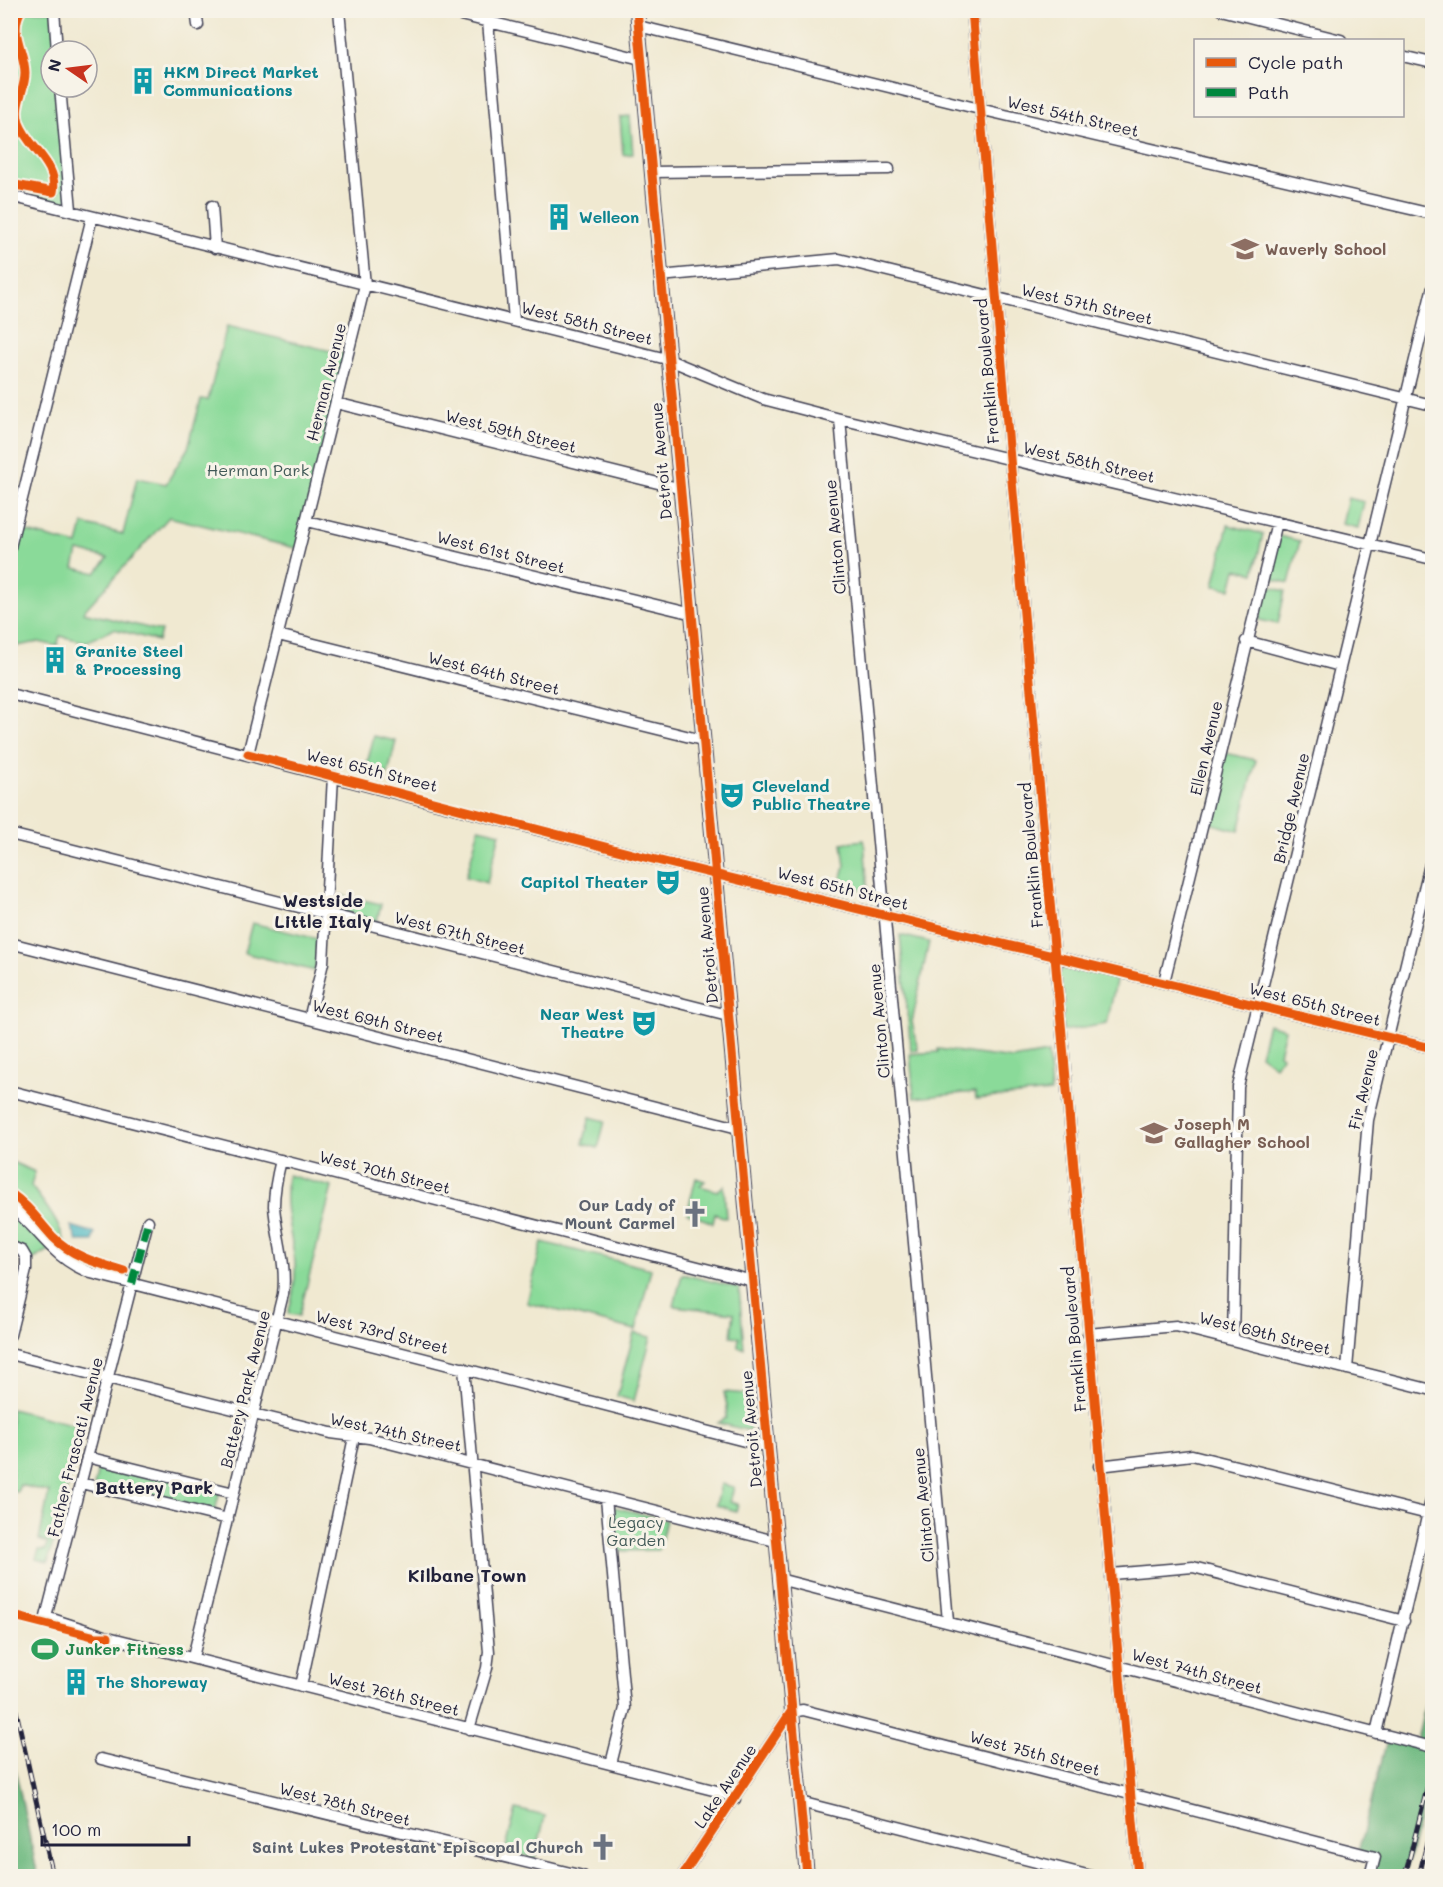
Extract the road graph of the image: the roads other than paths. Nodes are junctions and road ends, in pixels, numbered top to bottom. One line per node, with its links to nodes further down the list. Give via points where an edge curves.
1 (54, 10): 12 (street)
2 (196, 10): 10 (street)
3 (339, 10): 28 (street, Herman Avenue)
4 (440, 10): 9 (street)
5 (487, 10): 9 (street)
6 (637, 10): 11 (main road, Detroit Avenue)
7 (972, 10): 18 (street, Franklin Boulevard)
8 (1221, 10): 13 (street)
9 (488, 23): 15 (street); 31 (street)
10 (198, 25)
11 (638, 26): 15 (main road, Detroit Avenue); 18 (street, West 54th Street)
12 (56, 39)
13 (1337, 39)
14 (1404, 56): 16 (street)
15 (641, 59): 20 (main road, Detroit Avenue)
16 (1432, 63)
17 (61, 99): 23 (street)
18 (980, 109): 24 (street, West 54th Street); 30 (street, Franklin Boulevard)
19 (889, 169): 20 (street)
20 (651, 172): 27 (main road, Detroit Avenue)
21 (10, 196): 23 (street, West 58th Street)
22 (212, 206): 26 (street)
23 (71, 210): 25 (street, West 58th Street)
24 (1432, 214)
25 (92, 217): 26 (street, West 58th Street); 42 (street)
26 (215, 248): 28 (street, West 58th Street)
27 (660, 276): 30 (street, West 57th Street, via 839,259); 32 (main road, Detroit Avenue)
28 (365, 285): 31 (street, West 58th Street); 34 (street, Herman Avenue)
29 (1432, 290): 33 (street, Bridge Avenue)
30 (996, 298): 33 (street, West 57th Street); 37 (street, Franklin Boulevard)
31 (514, 320): 32 (street, West 58th Street)
32 (667, 359): 36 (street, West 58th Street, via 763,399); 38 (main road, Detroit Avenue)
33 (1407, 399): 35 (street, West 57th Street); 41 (street, Bridge Avenue)
34 (336, 403): 38 (street, West 59th Street); 39 (street, Herman Avenue)
35 (1432, 405)
36 (840, 419): 37 (street, West 58th Street); 56 (street, Clinton Avenue)
37 (1010, 459): 40 (street, West 58th Street); 58 (street, Franklin Boulevard)
38 (678, 488): 44 (main road, Detroit Avenue)
39 (307, 521): 44 (street, West 61st Street); 45 (street, Herman Avenue)
40 (1277, 522): 41 (street, West 58th Street); 46 (street, Ellen Avenue)
41 (1370, 545): 43 (street, West 58th Street); 47 (street, Bridge Avenue)
42 (10, 547)
43 (1432, 560)
44 (689, 613): 49 (main road, Detroit Avenue)
45 (278, 634): 49 (street, West 64th Street); 50 (street, Herman Avenue)
46 (1246, 641): 47 (street); 59 (street, Ellen Avenue)
47 (1340, 666): 60 (street, Bridge Avenue)
48 (10, 694): 50 (street, West 65th Street)
49 (702, 740): 54 (main road, Detroit Avenue)
50 (248, 754): 51 (street, West 65th Street)
51 (333, 776): 54 (street, West 65th Street); 55 (street)
52 (10, 834): 55 (street, West 67th Street)
53 (1432, 856): 63 (street, Fir Avenue)
54 (715, 873): 56 (street, West 65th Street); 61 (main road, Detroit Avenue)
55 (325, 914): 61 (street, West 67th Street); 62 (street, via 323,963)
56 (884, 914): 58 (street, West 65th Street); 98 (street, Clinton Avenue)
57 (10, 942): 62 (street, West 69th Street)
58 (1055, 956): 59 (street, West 65th Street); 74 (street, Franklin Boulevard)
59 (1164, 982): 60 (street, West 65th Street)
60 (1258, 1006): 63 (street, West 65th Street); 76 (street, Bridge Avenue, via 1238,1086)
61 (728, 1015): 66 (main road, Detroit Avenue)
62 (309, 1019): 66 (street, West 69th Street)
63 (1390, 1038): 64 (street, West 65th Street); 79 (street, Fir Avenue, via 1368,1120)
64 (1432, 1048)
65 (10, 1091): 67 (street, West 70th Street)
66 (738, 1128): 71 (main road, Detroit Avenue)
67 (280, 1160): 71 (street, West 70th Street); 73 (street, Battery Park Avenue, via 274,1207 285,1279)
68 (10, 1206): 72 (street, West 73rd Street, via 66,1261 91,1273)
69 (148, 1221): 72 (street, Father Frascati Avenue)
70 (10, 1246): 75 (street, via 22,1251 27,1263)
71 (753, 1281): 84 (main road, Detroit Avenue)
72 (132, 1284): 73 (street, West 73rd Street); 80 (street, Father Frascati Avenue)
73 (277, 1321): 78 (street, West 73rd Street); 82 (street, Battery Park Avenue)
74 (1088, 1334): 76 (street, West 69th Street, via 1176,1326); 87 (street, Franklin Boulevard)
75 (10, 1335)
76 (1233, 1340): 79 (street, West 69th Street)
77 (10, 1354): 80 (street, West 74th Street)
78 (464, 1368): 84 (street, West 73rd Street); 86 (street)
79 (1347, 1369): 81 (street, West 69th Street)
80 (108, 1378): 82 (street, West 74th Street); 85 (street, Father Frascati Avenue)
81 (1432, 1390)
82 (254, 1414): 83 (street, West 74th Street); 89 (street, Battery Park Avenue)
83 (354, 1437): 86 (street, West 74th Street); 102 (street)
84 (768, 1447): 94 (main road, Detroit Avenue)
85 (87, 1457): 88 (street, Father Frascati Avenue); 89 (street)
86 (472, 1464): 91 (street, West 74th Street); 104 (street, via 489,1652)
87 (1099, 1466): 92 (street, via 1192,1455); 95 (street, Franklin Boulevard)
88 (81, 1483): 93 (street); 97 (street, Father Frascati Avenue)
89 (234, 1493): 93 (street, Battery Park Avenue)
90 (1432, 1496): 92 (street)
91 (606, 1498): 94 (street, West 74th Street); 108 (street, via 625,1708)
92 (1428, 1514): 99 (street)
93 (228, 1519): 100 (street, Battery Park Avenue)
94 (775, 1541): 96 (main road, Detroit Avenue)
95 (1111, 1574): 99 (street, via 1193,1567); 101 (street, Franklin Boulevard)
96 (779, 1579): 98 (street, West 74th Street); 103 (main road, Detroit Avenue)
97 (46, 1617): 100 (street, West 76th Street)
98 (948, 1621): 101 (street, West 74th Street)
99 (1404, 1621): 105 (street)
100 (194, 1658): 102 (street, West 76th Street)
101 (1120, 1666): 105 (street, West 74th Street); 109 (street, Franklin Boulevard)
102 (301, 1686): 104 (street, West 76th Street)
103 (791, 1712): 109 (street, West 75th Street, via 803,1710 846,1719); 110 (street, Lake Avenue); 111 (main road, Detroit Avenue)
104 (470, 1729): 108 (street, West 76th Street)
105 (1376, 1733): 106 (street, West 74th Street)
106 (1427, 1746)
107 (101, 1759): 112 (street, West 78th Street)
108 (611, 1764): 110 (street, West 76th Street)
109 (1130, 1794): 116 (street, Franklin Boulevard); 117 (street, West 75th Street, via 1375,1857)
110 (735, 1799): 113 (street, Lake Avenue)
111 (800, 1802): 114 (main road, Detroit Avenue); 115 (street)
112 (582, 1876)
113 (682, 1876)
114 (807, 1876)
115 (1091, 1876)
116 (1138, 1876)
117 (1370, 1876)

